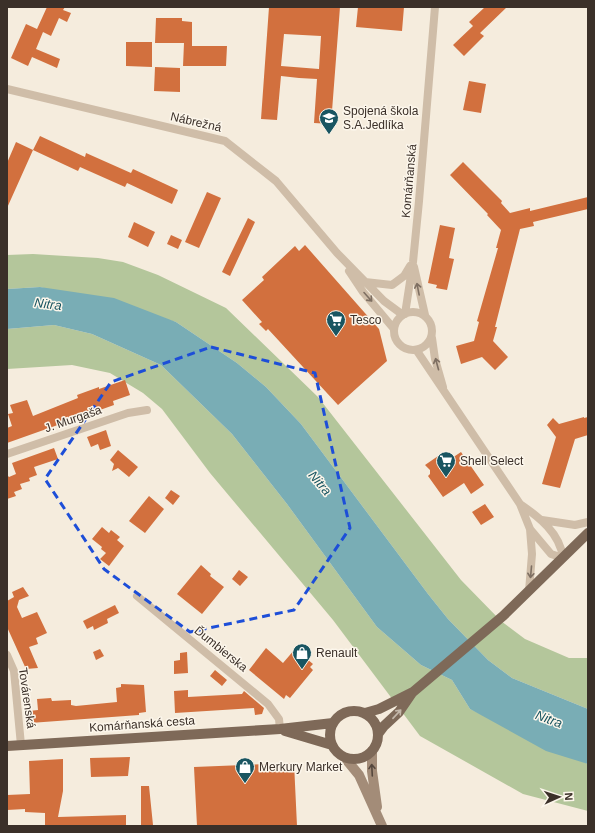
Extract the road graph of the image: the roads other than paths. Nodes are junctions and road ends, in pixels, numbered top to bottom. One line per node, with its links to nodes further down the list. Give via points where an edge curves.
1 (435, 7): 4 (street, Komárňanská)
2 (7, 89): 3 (street, Nábrežná, via 225,141 276,181)
3 (337, 254): 5 (street, Nábrežná); 8 (street, Nábrežná, one-way to 8, via 363,292)
4 (413, 262): 5 (street, via 404,276 392,285); 6 (street, Komárňanská); 7 (street, Komárňanská, one-way to 4)
5 (365, 282): 6 (street, Nábrežná, via 384,301)
6 (404, 314): 7 (street, via 415,312); 8 (street, Komárňanská)
7 (424, 315): 9 (street, Komárňanská, via 433,328)
8 (394, 329): 10 (street, via 396,341 400,346)
9 (432, 338): 10 (street, via 426,346); 11 (street, Komárňanská, one-way to 9)
10 (417, 351): 11 (street, Komárňanská)
11 (444, 390): 14 (street, Komárňanská)
12 (147, 410): 13 (street, J. Murgaša, via 128,413)
13 (7, 454)
14 (520, 504): 15 (street); 17 (street)
15 (542, 520): 16 (street, via 575,525); 19 (street, via 562,546)
16 (588, 522)
17 (530, 528): 19 (street, via 551,554); 20 (street, one-way to 20, via 532,554)
18 (588, 533): 19 (main road)
19 (563, 558): 20 (main road)
20 (529, 591): 23 (main road)
21 (137, 596): 26 (street, Ďumbierska, via 268,704 279,719)
22 (7, 655): 28 (street, Továrenská, via 14,671)
23 (413, 692): 24 (main road); 27 (main road, one-way to 23, via 399,712)
24 (366, 713): 25 (main road, via 347,712); 27 (main road, via 375,722)
25 (333, 723): 26 (main road, Komárňanská cesta); 29 (main road, via 330,732)
26 (280, 729): 28 (main road, Komárňanská cesta); 29 (main road, Komárňanská cesta)
27 (378, 734): 31 (main road)
28 (21, 745): 30 (main road, Komárňanská cesta)
29 (332, 745): 32 (main road, via 336,752)
30 (7, 746)
31 (372, 751): 32 (main road, via 360,759); 33 (street, one-way to 31, via 372,771)
32 (345, 758): 33 (street, via 358,775)
33 (381, 821)

